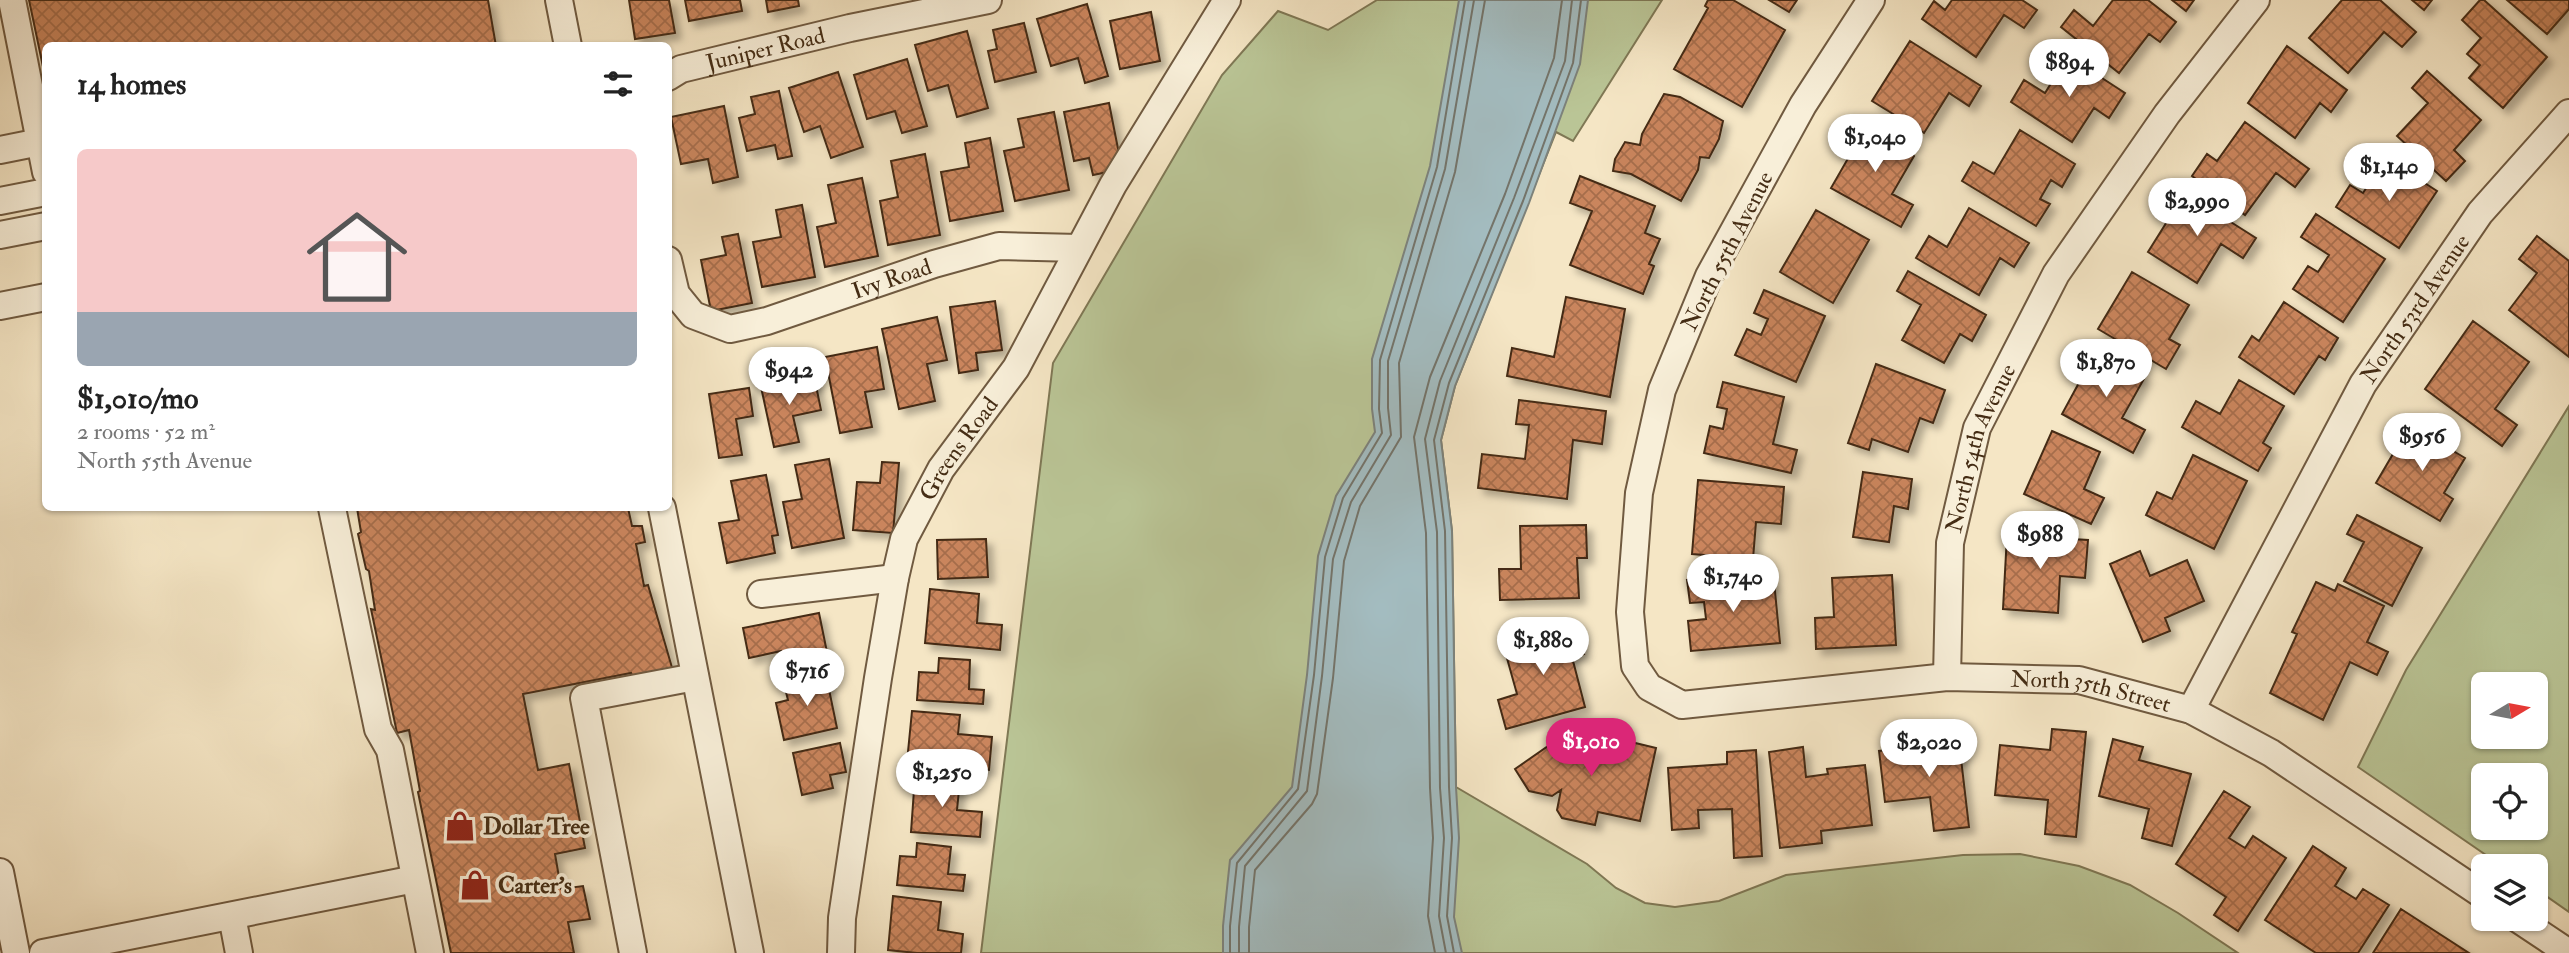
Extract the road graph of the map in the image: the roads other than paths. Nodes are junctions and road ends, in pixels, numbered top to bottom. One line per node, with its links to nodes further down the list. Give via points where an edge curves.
1 (12, 0): 10 (street)
2 (559, 0): 7 (street)
3 (988, 0): 8 (street, Juniper Road, via 850,28 694,65)
4 (1871, 0): 27 (street, North 55th Avenue, via 1803,105 1709,276 1662,390 1639,493 1630,612 1635,666)
5 (2256, 0): 26 (street, North 54th Avenue, via 2167,114 2056,274 1977,428 1950,543)
6 (1222, 1): 17 (street, Greens Road)
7 (567, 42)
8 (672, 75)
9 (2569, 113): 28 (street, North 53rd Avenue, via 2480,213 2363,384)
10 (40, 142): 11 (street); 12 (street)
11 (0, 150)
12 (42, 152)
13 (42, 193): 14 (street)
14 (0, 201)
15 (42, 227): 16 (street)
16 (0, 235)
17 (1079, 248): 18 (street, Ivy Road, via 999,247 730,329 693,315 676,295); 23 (street, Greens Road, via 1016,368 941,469 904,539)
18 (672, 278)
19 (42, 298): 20 (street)
20 (0, 306)
21 (333, 511): 29 (street, via 378,729 390,750)
22 (663, 511): 25 (street)
23 (895, 578): 24 (street); 40 (street, Greens Road, via 842,918)
24 (761, 594)
25 (695, 677): 38 (street, via 584,698); 39 (street)
26 (1947, 677): 27 (street, North 35th Street, via 1682,705); 28 (street, North 35th Street, via 2079,680)
27 (1649, 687)
28 (2192, 710): 31 (street, North 35th Street, via 2271,753)
29 (415, 879): 32 (street); 37 (street)
30 (1, 886): 34 (street)
31 (2471, 887)
32 (232, 916): 35 (street); 36 (street)
33 (2536, 931): 41 (street)
34 (9, 943)
35 (43, 953)
36 (239, 953)
37 (430, 953)
38 (634, 953)
39 (750, 953)
40 (841, 953)
41 (2569, 953)

